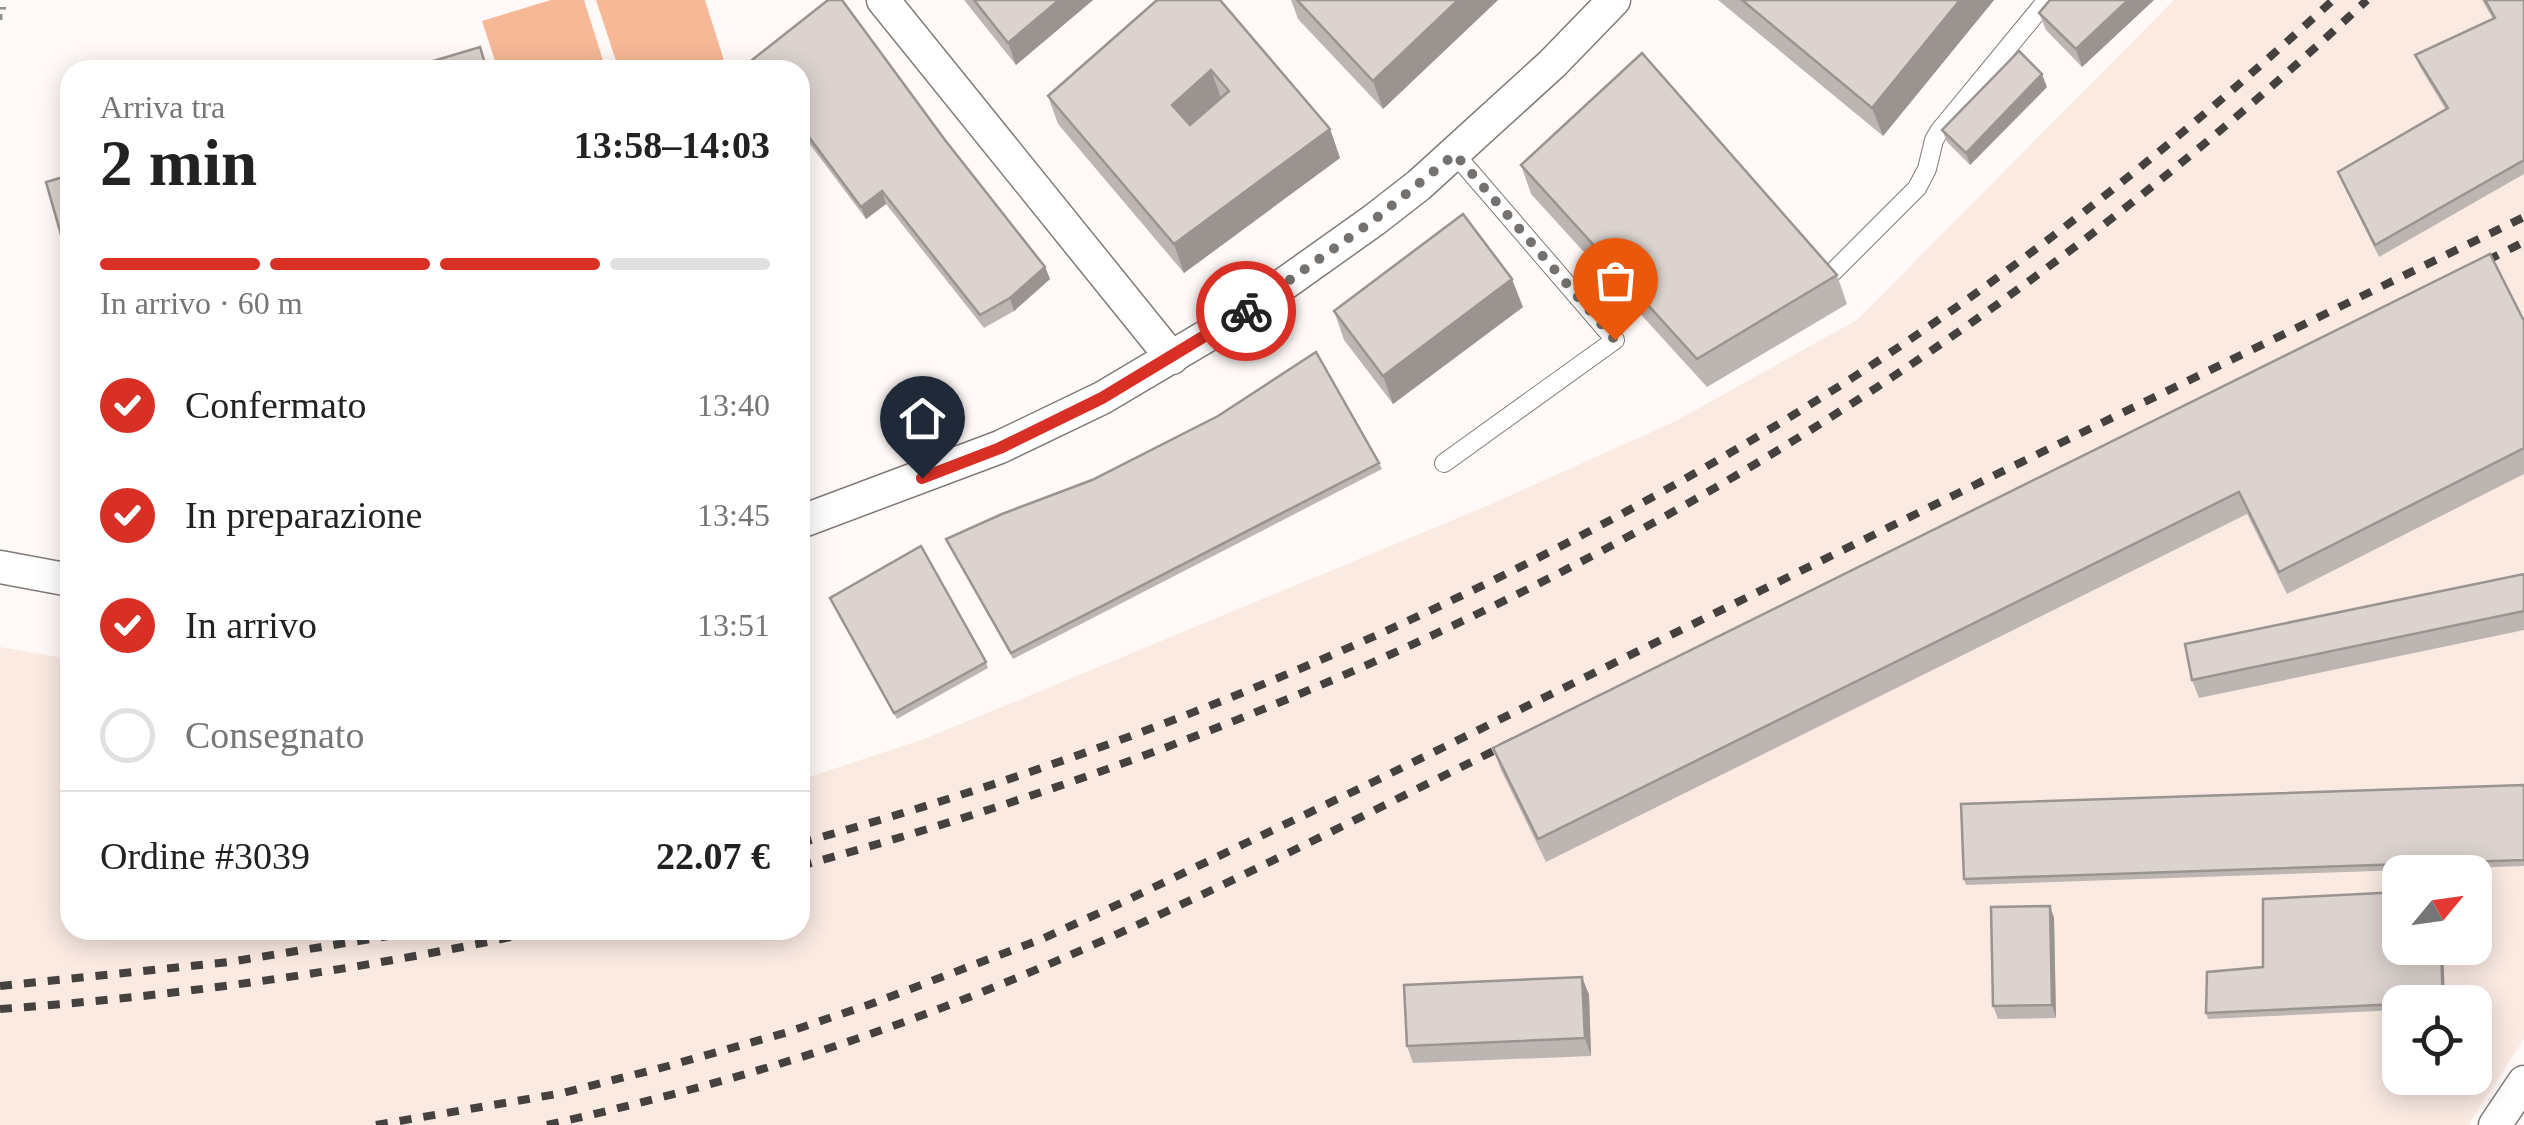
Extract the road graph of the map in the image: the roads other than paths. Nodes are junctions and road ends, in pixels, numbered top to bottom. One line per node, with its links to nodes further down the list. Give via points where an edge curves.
1 (883, 0): 6 (street)
2 (1614, 0): 4 (street)
3 (2048, 0): 5 (lane, via 1940,130 1917,188)
4 (1455, 154): 6 (street, via 1374,220); 7 (lane, via 1615,340)
5 (1833, 272)
6 (1172, 358): 8 (street, via 1000,448)
7 (1444, 463)
8 (810, 518)
9 (0, 567): 10 (street)
10 (60, 578)
11 (2524, 1082): 12 (street)
12 (2495, 1125)

